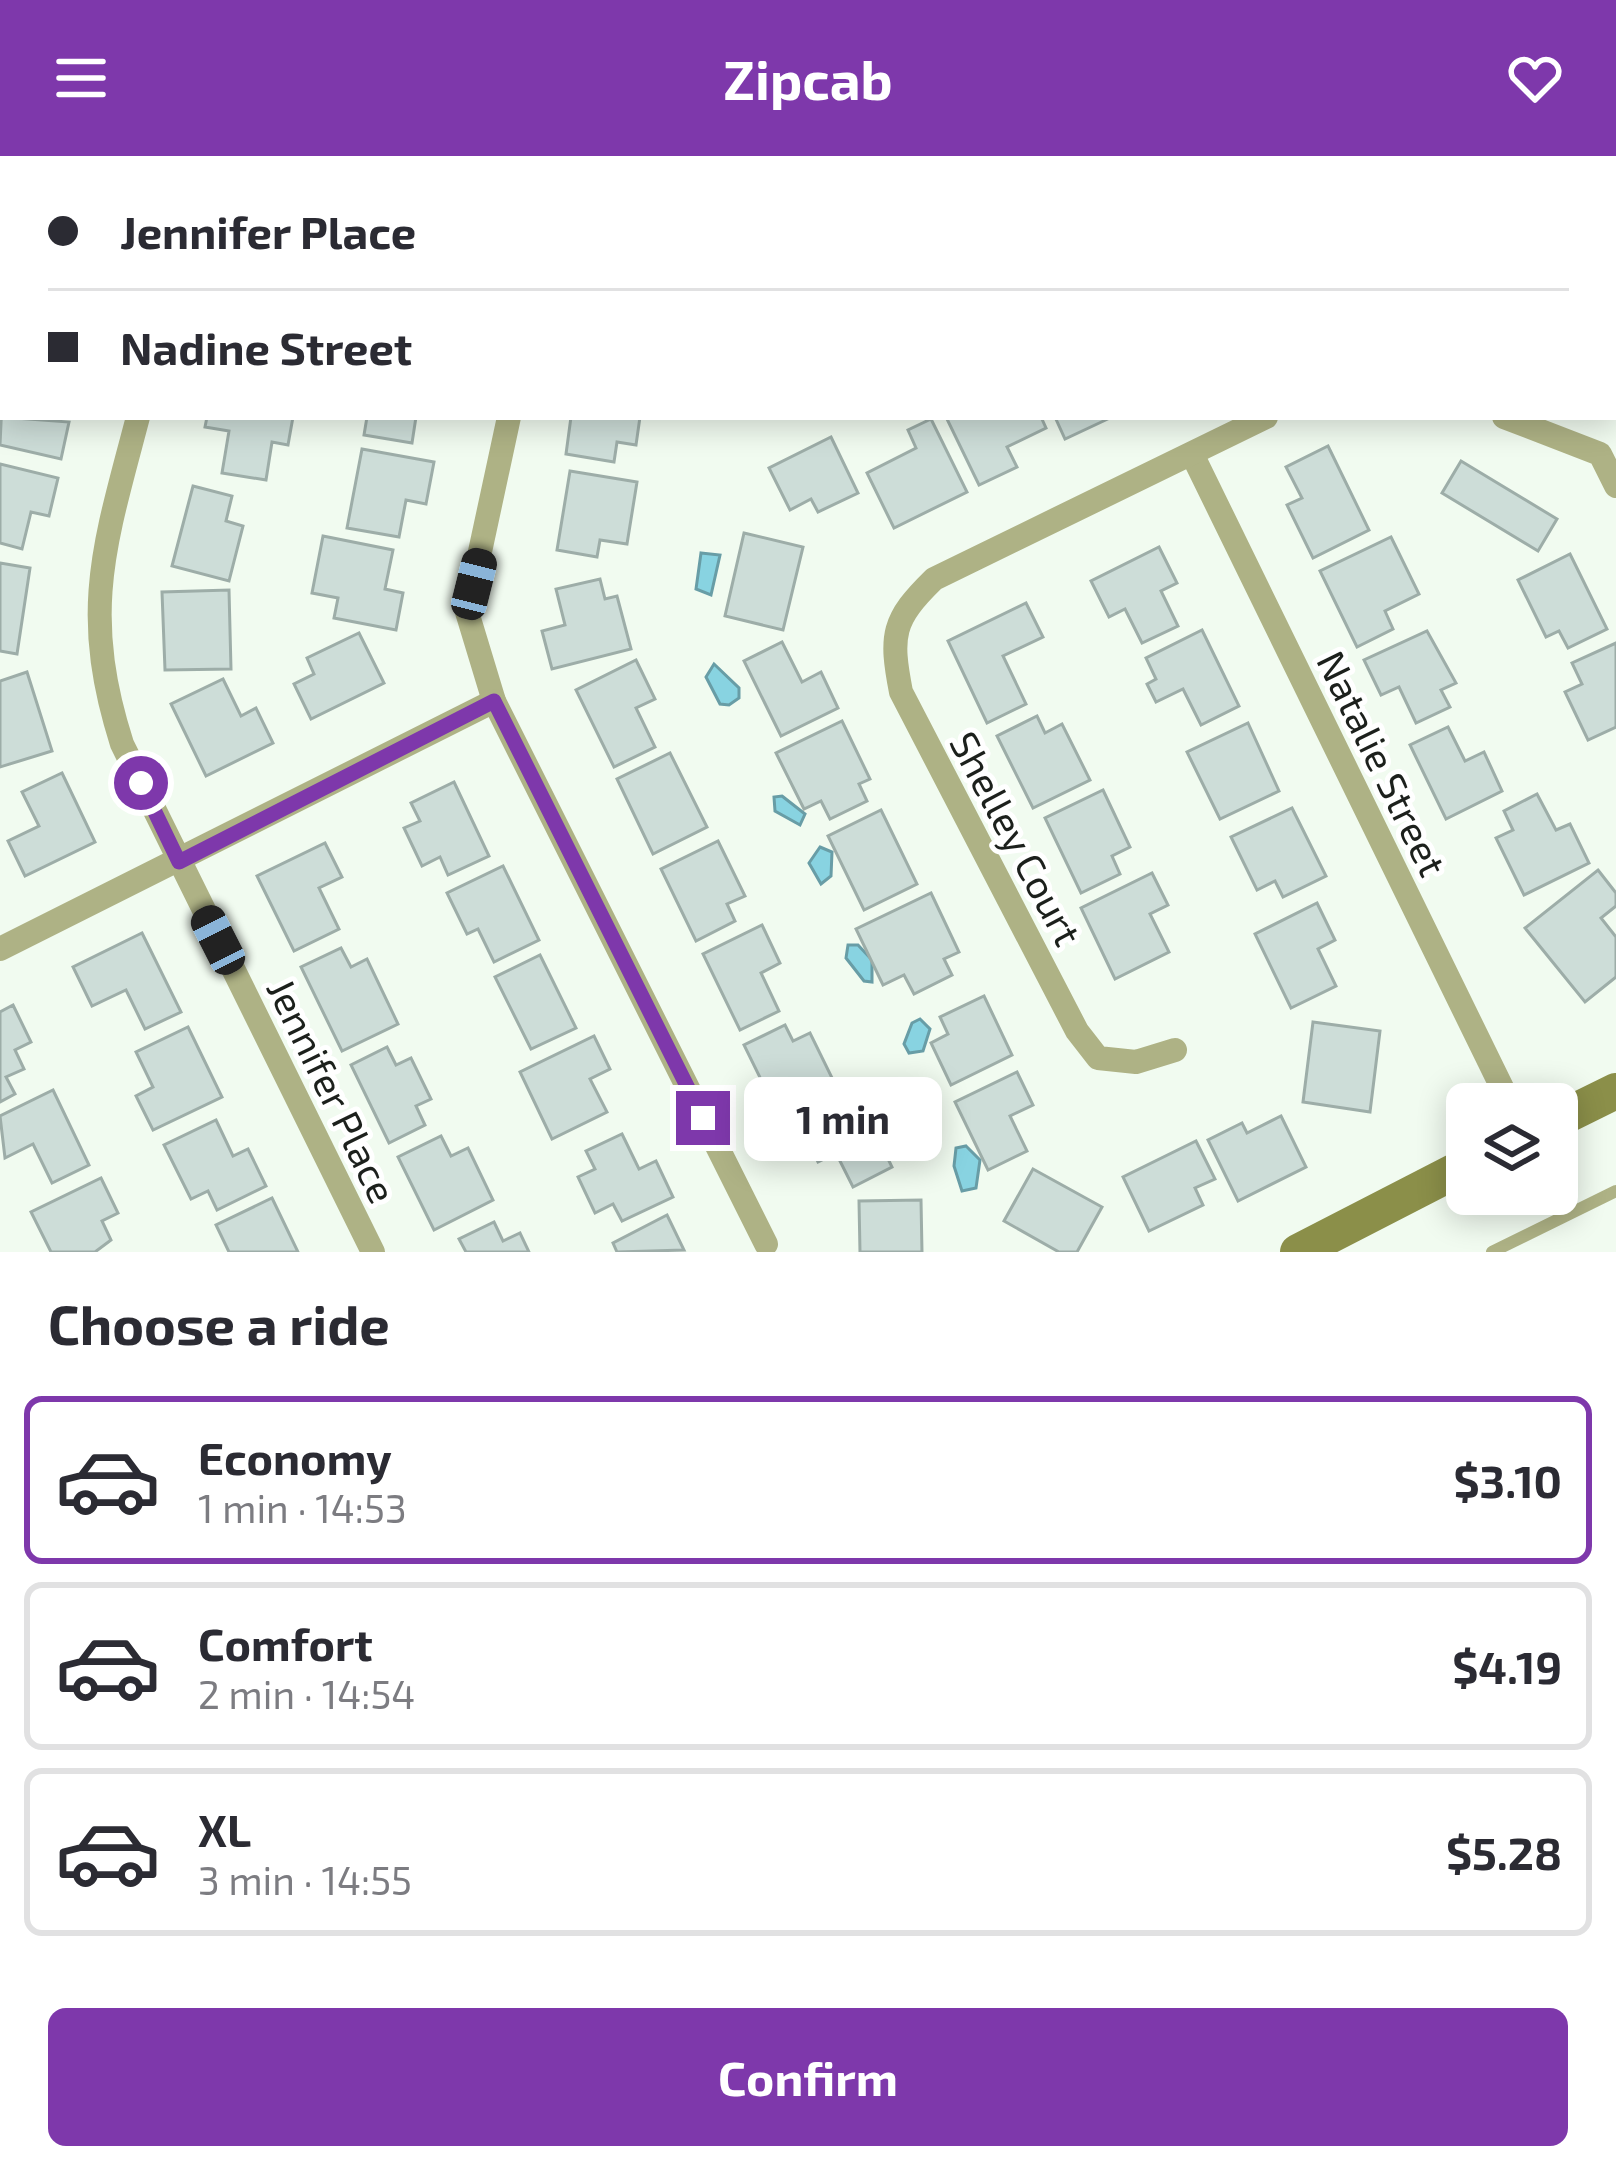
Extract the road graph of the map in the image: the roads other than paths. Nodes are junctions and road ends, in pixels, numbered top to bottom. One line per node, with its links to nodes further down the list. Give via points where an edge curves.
1 (137, 420): 9 (street, Jennifer Place, via 96,608 101,680)
2 (508, 420): 8 (street, via 466,612)
3 (1260, 420): 6 (street)
4 (1515, 420): 5 (street)
5 (1608, 446): 7 (street)
6 (1192, 454): 11 (street, Shelley Court, via 934,579 904,609 892,645 901,692 1077,1031 1098,1058 1136,1062); 12 (street, Natalie Street)
7 (1616, 486)
8 (494, 701): 9 (street); 17 (street)
9 (179, 862): 10 (street); 18 (street, Jennifer Place)
10 (0, 949)
11 (1175, 1050)
12 (1500, 1083)
13 (1616, 1091): 14 (street)
14 (1578, 1110)
15 (1446, 1176): 19 (street)
16 (1616, 1191): 20 (lane)
17 (766, 1244)
18 (373, 1252)
19 (1298, 1252)
20 (1492, 1252)

